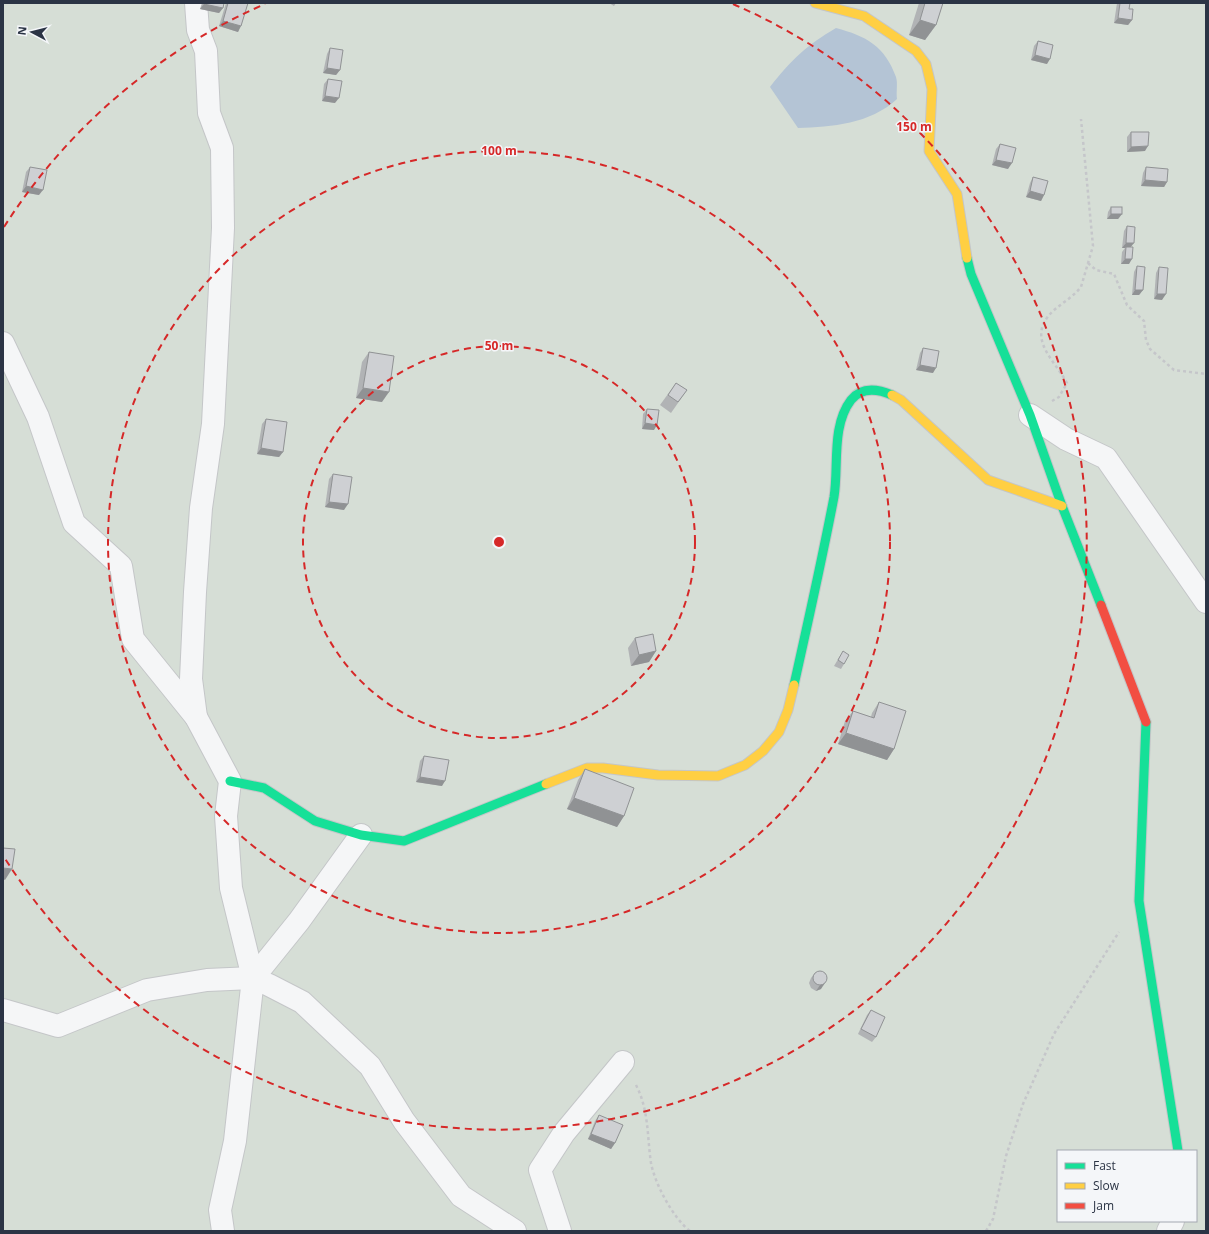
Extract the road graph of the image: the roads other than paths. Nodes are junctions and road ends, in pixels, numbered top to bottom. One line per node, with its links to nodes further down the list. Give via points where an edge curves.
1 (196, 3): 7 (street, via 198,30 206,51 209,112 222,148 223,228 213,424 201,508 195,592 192,679)
2 (815, 3): 4 (street, via 864,16 916,51 926,64 932,88 930,151 957,194 964,246 971,274)
3 (3, 343): 7 (street, via 38,417 74,523 121,566 133,639)
4 (1030, 416): 5 (street); 6 (street, via 1066,439 1106,458)
5 (1062, 506): 9 (street, via 988,480 901,400 886,391 869,389 855,396 847,406 841,422 834,494 788,710 779,732 763,751 745,765 718,776 658,775 587,768 404,841); 13 (street, via 1146,720 1139,901)
6 (1206, 602)
7 (196, 717): 8 (street)
8 (230, 781): 9 (street, via 264,788 315,821); 10 (street, via 226,816 231,888)
9 (361, 835): 10 (street, via 299,921)
10 (253, 978): 11 (street, via 207,980 147,990 58,1026); 15 (street, via 235,1141 220,1210); 16 (street, via 302,1002 337,1034 370,1066 404,1121 461,1196)
11 (3, 1010)
12 (623, 1062): 17 (street, via 564,1133 540,1170)
13 (1178, 1150)
14 (1172, 1222): 18 (street)
15 (223, 1231)
16 (514, 1231)
17 (560, 1231)
18 (1168, 1231)

